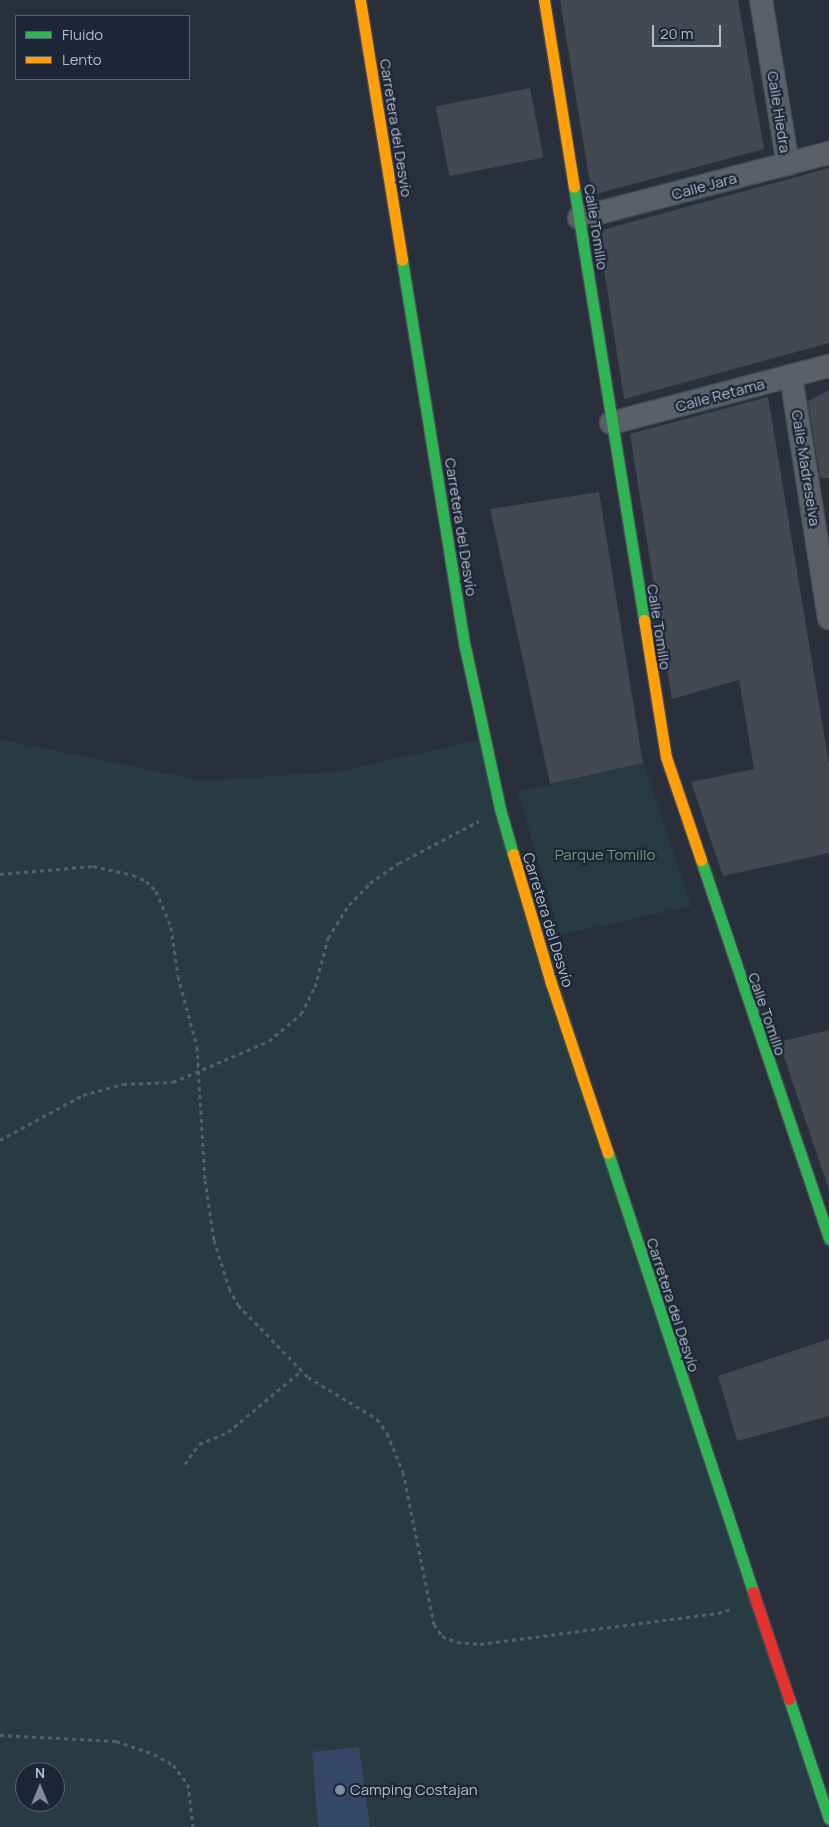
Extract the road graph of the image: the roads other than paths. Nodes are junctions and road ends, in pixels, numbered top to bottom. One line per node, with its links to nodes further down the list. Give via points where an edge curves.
1 (360, 0): 12 (main road, Carretera del Desvío, via 465,647 500,809 552,983)
2 (544, 0): 6 (main road, Calle Tomillo)
3 (761, 0): 5 (street, Calle Hiedra)
4 (829, 152): 5 (street, Calle Jara)
5 (788, 164): 6 (street, Calle Jara)
6 (579, 218): 9 (main road, Calle Tomillo)
7 (829, 366): 8 (street, Calle Retama)
8 (791, 376): 9 (street, Calle Retama); 10 (street, Calle Madreselva)
9 (611, 423): 11 (main road, Calle Tomillo, via 666,757)
10 (829, 618)
11 (828, 1234)
12 (829, 1819)

